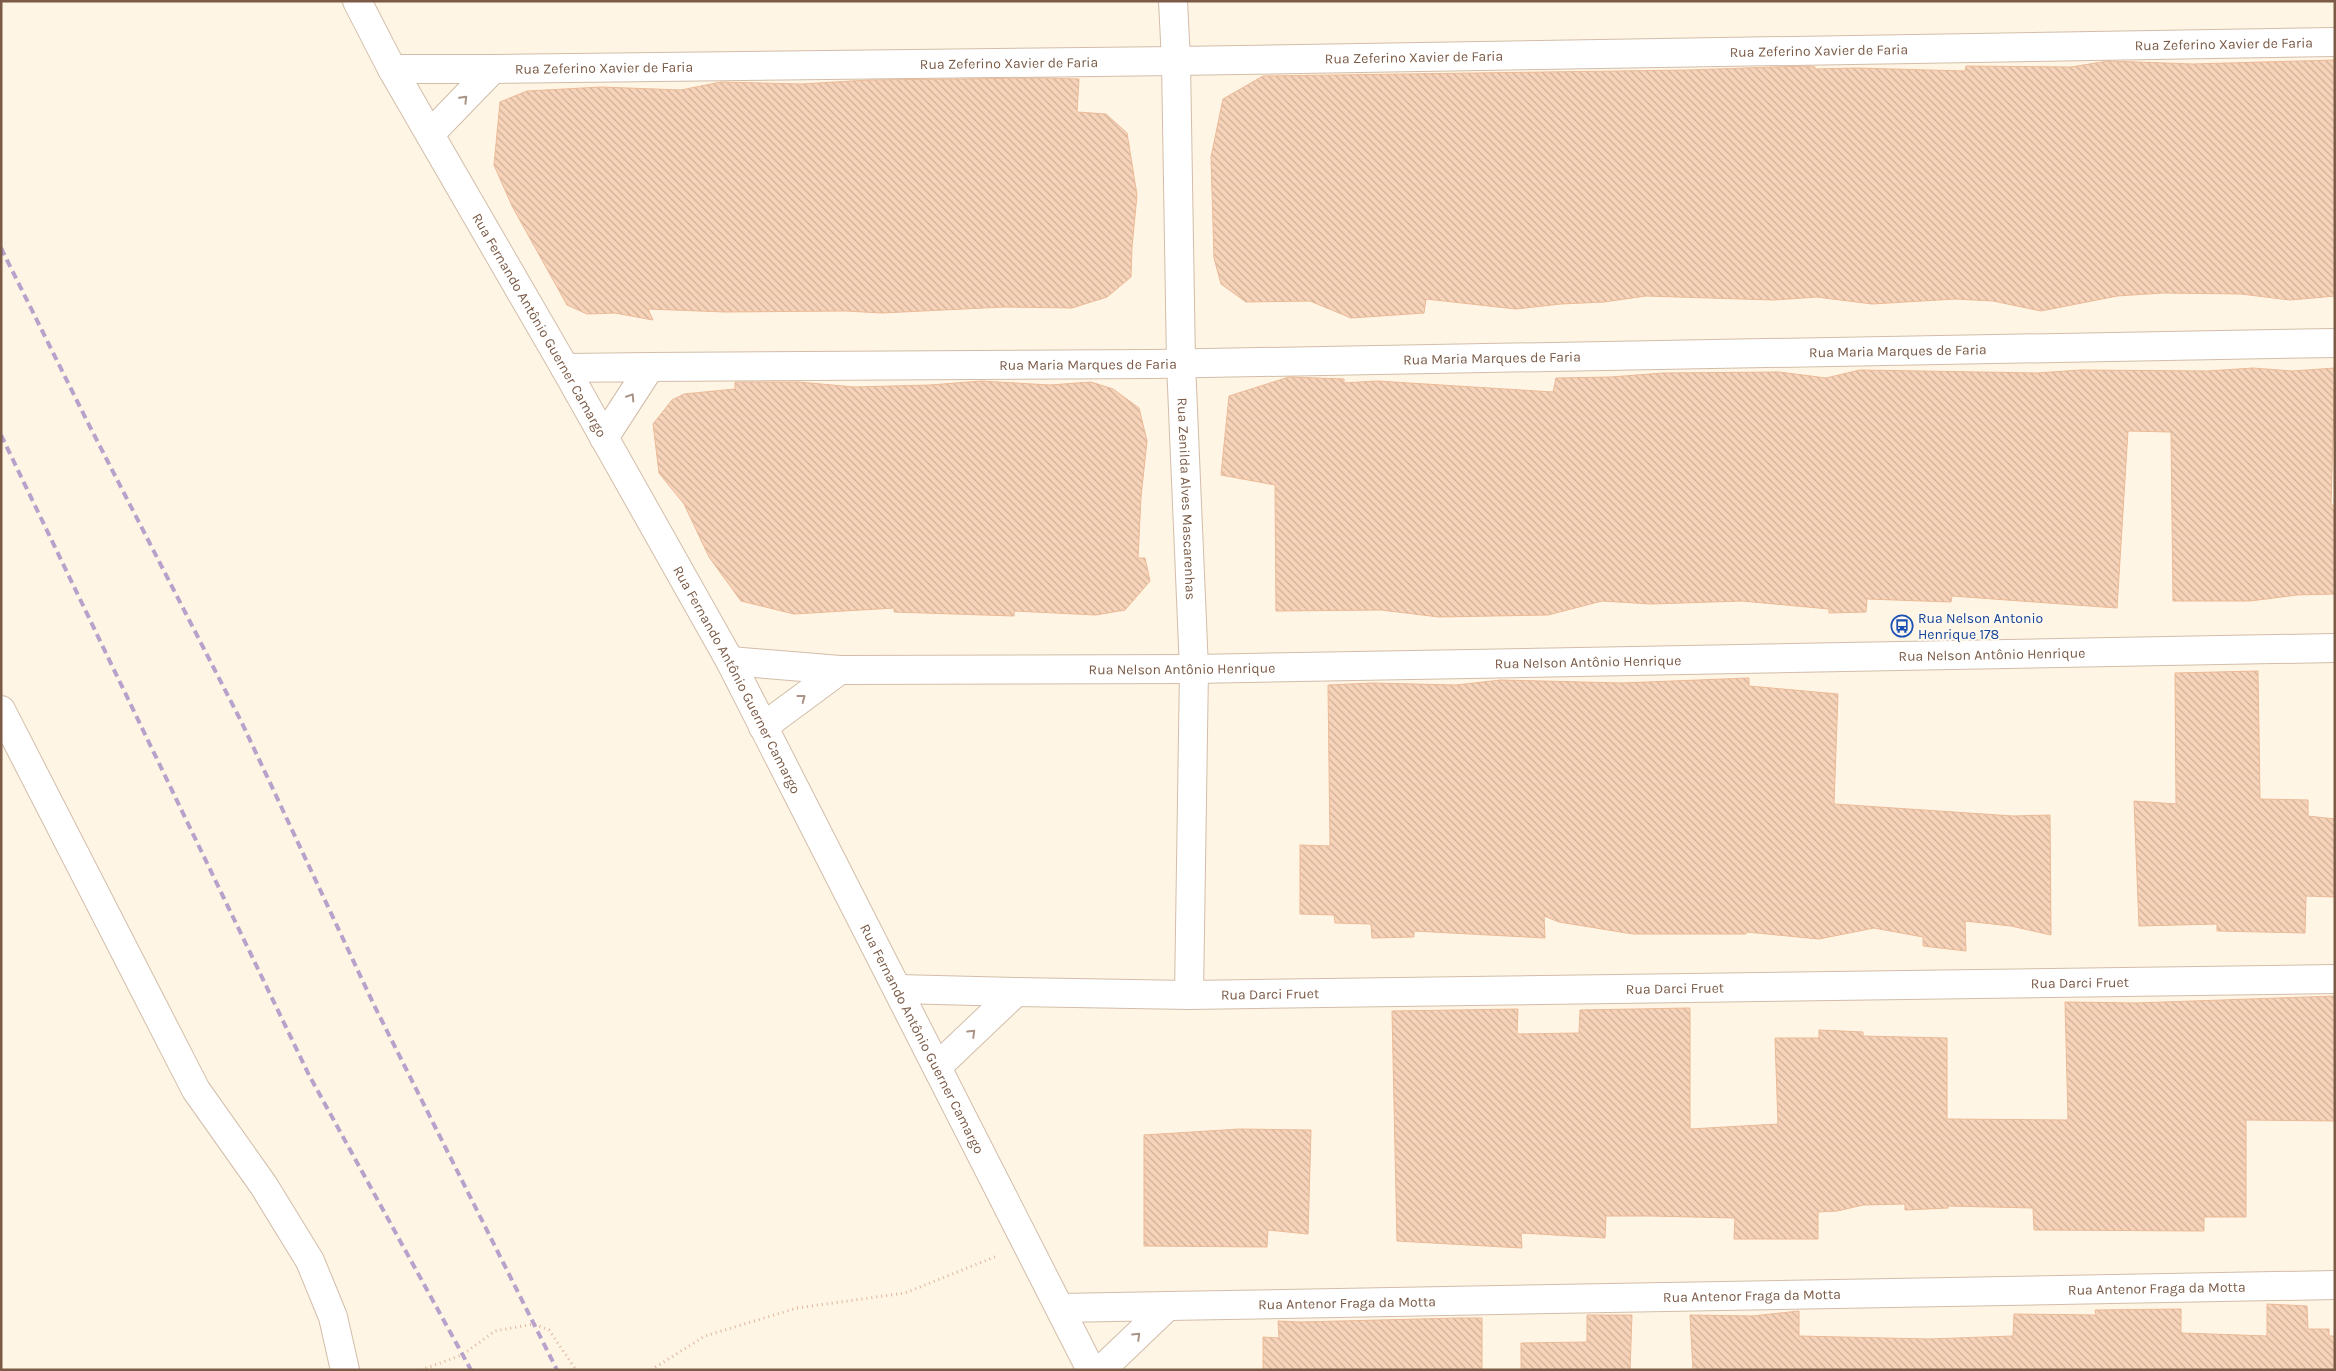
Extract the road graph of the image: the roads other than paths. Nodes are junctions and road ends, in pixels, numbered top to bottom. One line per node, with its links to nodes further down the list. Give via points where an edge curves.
1 (357, 1): 5 (street, Rua Fernando Antônio Guerner Camargo)
2 (1173, 1): 4 (street, Rua Zenilda Alves Mascarenhas)
3 (2335, 42): 4 (street, Rua Zeferino Xavier de Faria)
4 (1176, 61): 6 (street, Rua Zeferino Xavier de Faria); 9 (street, Rua Zenilda Alves Mascarenhas)
5 (392, 69): 6 (street, Rua Zeferino Xavier de Faria); 7 (street, Rua Fernando Antônio Guerner Camargo)
6 (493, 69): 7 (street, one-way to 6)
7 (430, 134): 10 (street, Rua Fernando Antônio Guerner Camargo)
8 (2335, 342): 9 (street, Rua Maria Marques de Faria)
9 (1181, 363): 11 (street, Rua Maria Marques de Faria); 15 (street, Rua Zenilda Alves Mascarenhas)
10 (566, 368): 11 (street, Rua Maria Marques de Faria); 12 (street, Rua Fernando Antônio Guerner Camargo)
11 (650, 368): 12 (street, one-way to 11)
12 (604, 438): 14 (street, Rua Fernando Antônio Guerner Camargo)
13 (2335, 648): 15 (street, Rua Nelson Antônio Henrique)
14 (730, 661): 16 (street, Rua Nelson Antônio Henrique); 18 (street, Rua Fernando Antônio Guerner Camargo)
15 (1194, 669): 16 (street, Rua Nelson Antônio Henrique); 22 (street, Rua Zenilda Alves Mascarenhas)
16 (840, 670): 18 (street, one-way to 16)
17 (1, 710): 27 (street, via 196,1090 264,1186 310,1261 333,1317)
18 (763, 727): 20 (street, Rua Fernando Antônio Guerner Camargo)
19 (2335, 979): 22 (street, Rua Darci Fruet)
20 (898, 989): 21 (street, Rua Darci Fruet); 23 (street, Rua Fernando Antônio Guerner Camargo)
21 (1016, 992): 22 (street, Rua Darci Fruet); 23 (street, one-way to 21)
22 (1189, 995)
23 (937, 1067): 26 (street, Rua Fernando Antônio Guerner Camargo)
24 (2335, 1285): 25 (street, Rua Antenor Fraga da Motta)
25 (1168, 1306): 26 (street, Rua Antenor Fraga da Motta); 29 (street, one-way to 25)
26 (1060, 1308): 28 (street, Rua Fernando Antônio Guerner Camargo)
27 (344, 1370)
28 (1091, 1370)
29 (1101, 1370)

